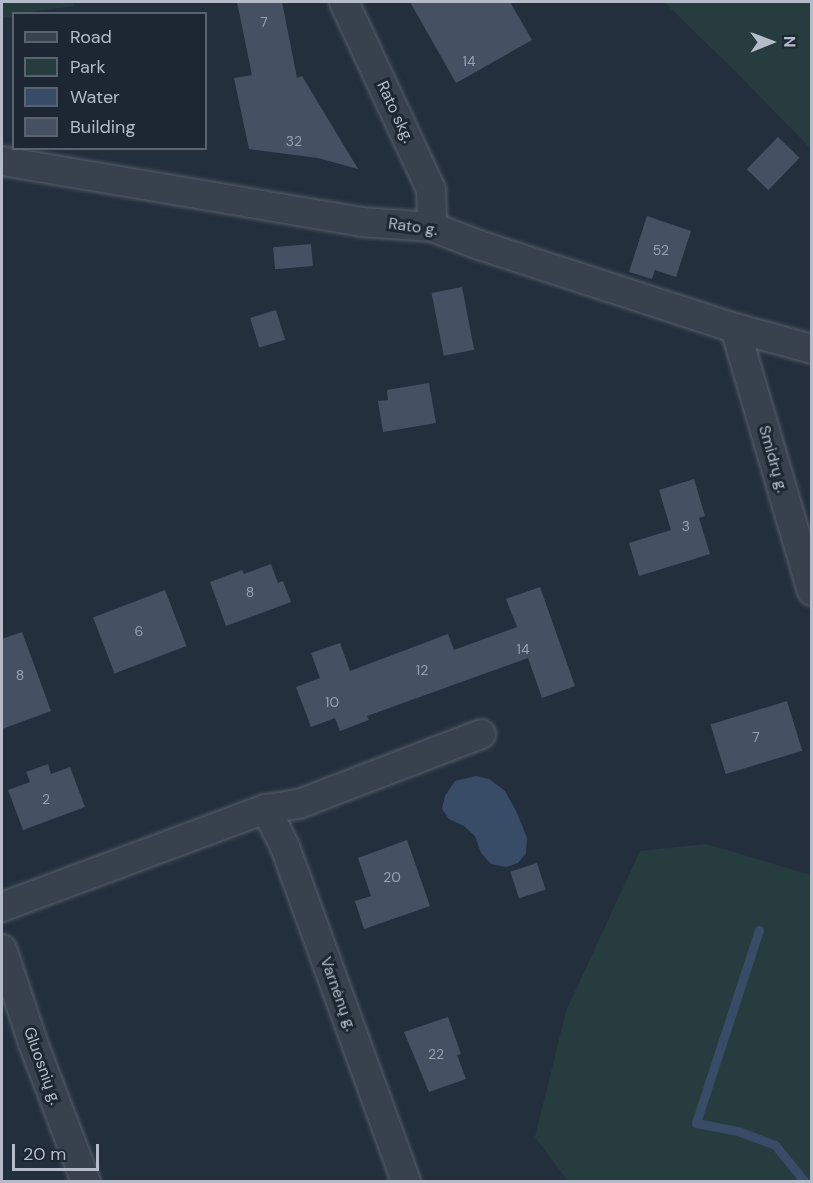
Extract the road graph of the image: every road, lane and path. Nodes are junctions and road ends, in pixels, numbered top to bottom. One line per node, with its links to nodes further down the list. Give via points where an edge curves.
1 (344, 2): 3 (street, Rato skg., via 431,189)
2 (2, 161): 3 (street, Rato g., via 362,222)
3 (432, 226): 4 (street, Rato g., via 478,246)
4 (735, 328): 5 (street, Rato g.); 6 (street, Smidrų g.)
5 (812, 349)
6 (812, 591)
7 (481, 734): 8 (street, via 299,804)
8 (266, 809): 9 (street); 12 (street, Varnėnų g., via 285,847)
9 (2, 907)
10 (2, 949): 11 (street, Gluosnių g.)
11 (86, 1182)
12 (406, 1182)

